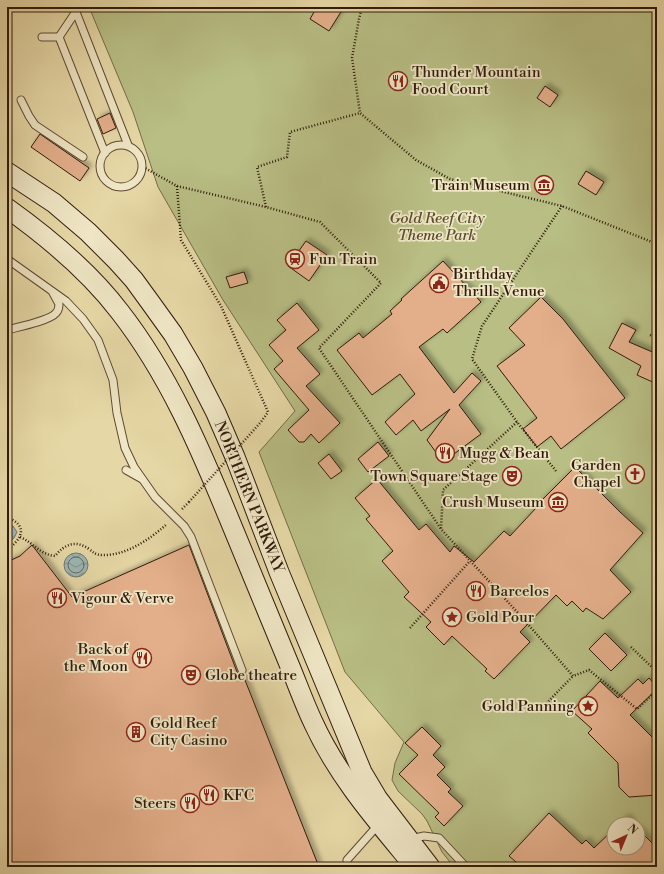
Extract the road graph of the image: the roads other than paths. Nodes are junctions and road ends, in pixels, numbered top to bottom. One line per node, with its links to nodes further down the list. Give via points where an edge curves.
1 (74, 10): 3 (lane); 5 (lane)
2 (42, 36): 3 (lane)
3 (59, 38): 6 (lane)
4 (21, 100): 7 (lane, via 35,125)
5 (128, 145): 6 (lane, via 114,146); 6 (lane, via 139,154 143,167 142,174 133,185 119,188 106,181 100,169)
6 (104, 153)
7 (83, 157)
8 (7, 172): 16 (main road, NORTHERN PARKWAY, via 54,203 116,260 134,280 173,334 193,368 235,458 350,746 378,799)
9 (7, 208): 16 (main road, NORTHERN PARKWAY, via 41,232 77,264 120,311 151,355 171,389 209,468 313,723 347,783)
10 (7, 259): 11 (lane)
11 (50, 289): 12 (lane, via 59,304 57,313 38,322); 14 (lane, via 83,319 98,340 113,380 125,448)
12 (7, 330)
13 (126, 470): 14 (lane)
14 (142, 479): 15 (lane, via 191,537)
15 (242, 670)
16 (385, 819): 17 (main road, NORTHERN PARKWAY); 18 (lane, via 347,860); 19 (main road, NORTHERN PARKWAY)
17 (410, 840): 20 (main road, NORTHERN PARKWAY); 21 (lane, via 424,836 440,838)
18 (347, 867)
19 (415, 867)
20 (430, 867)
21 (466, 867)

